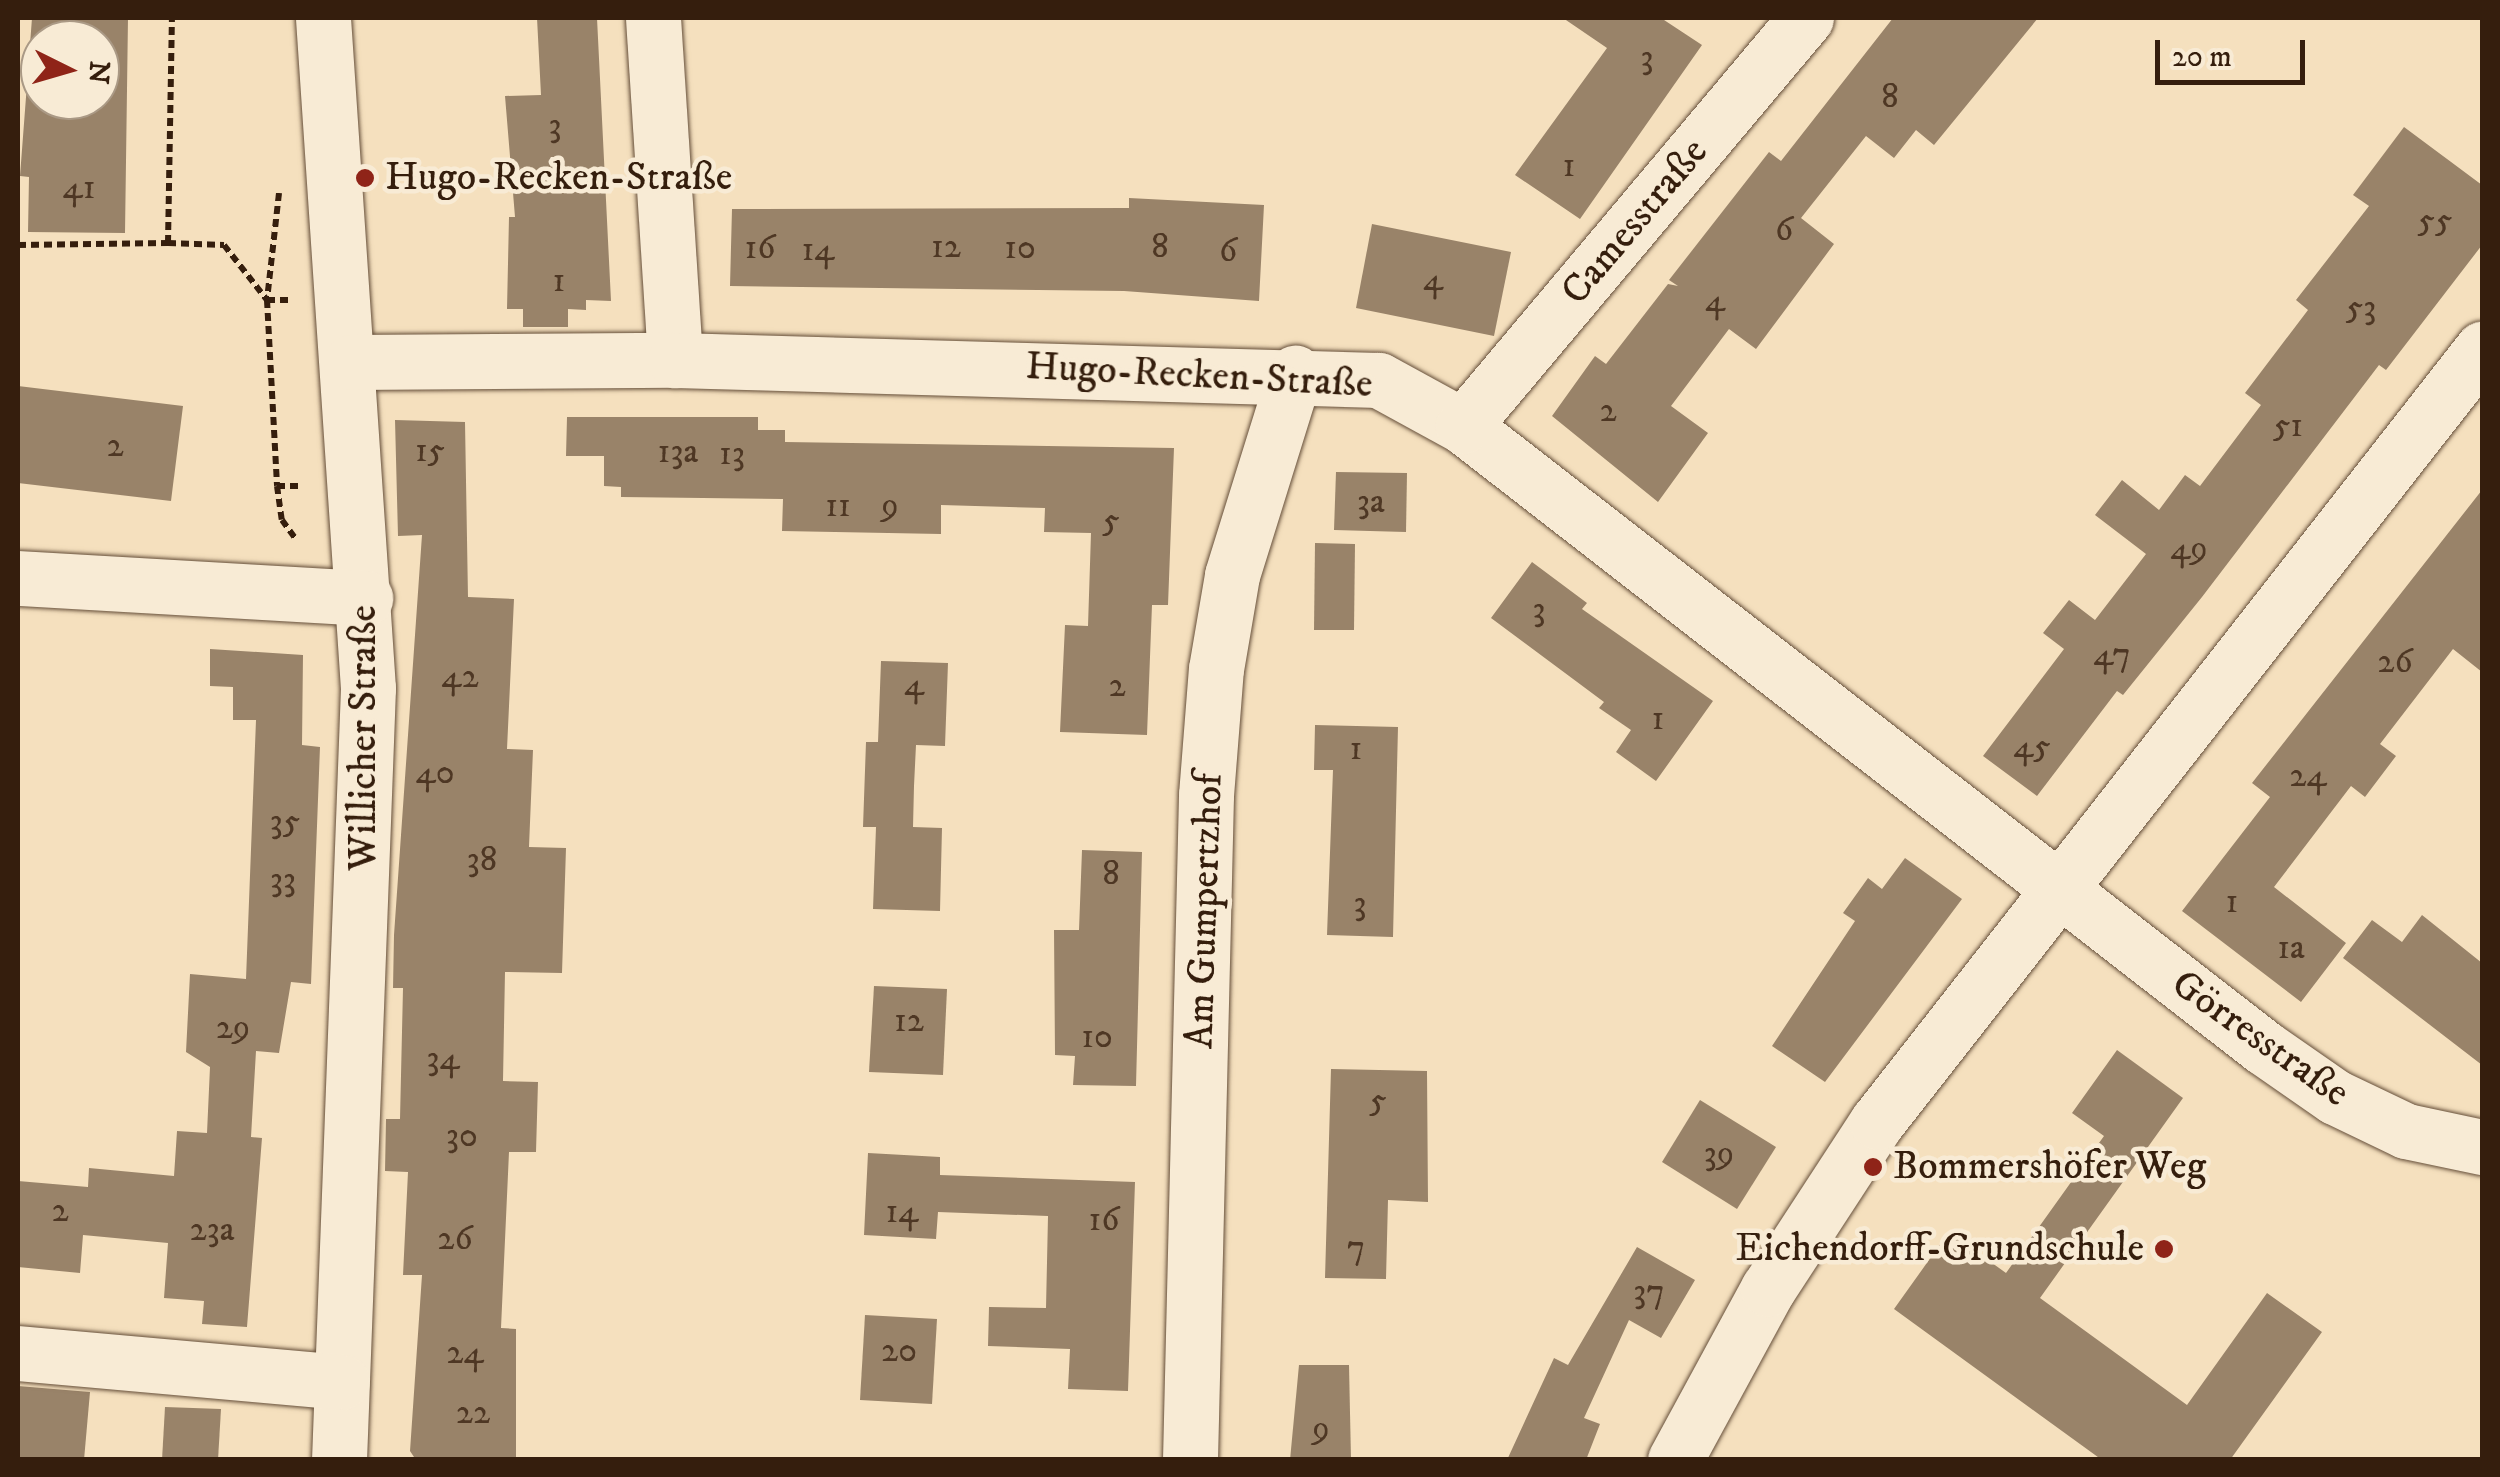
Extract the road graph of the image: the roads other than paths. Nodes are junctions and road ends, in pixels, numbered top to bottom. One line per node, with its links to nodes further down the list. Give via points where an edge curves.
1 (323, 18): 6 (street, Willicher Straße)
2 (653, 18): 5 (street)
3 (1795, 21): 8 (street, Camesstraße)
4 (2482, 349): 11 (street)
5 (675, 360): 6 (street, Hugo-Recken-Straße); 7 (street, Hugo-Recken-Straße)
6 (351, 362): 10 (street, Willicher Straße)
7 (1295, 373): 8 (street, Hugo-Recken-Straße, via 1380,380); 16 (street, Am Gumpertzhof, via 1246,520 1216,668 1206,796)
8 (1463, 426): 11 (street, Hugo-Recken-Straße)
9 (18, 578): 10 (street)
10 (346, 597): 14 (street, Willicher Straße, via 368,772)
11 (2056, 891): 12 (street, Görresstraße, via 2336,1097 2406,1130); 17 (street, via 1818,1208)
12 (2482, 1148)
13 (18, 1354): 14 (street)
14 (342, 1382): 15 (street, Willicher Straße)
15 (339, 1460)
16 (1190, 1460)
17 (1675, 1460)

